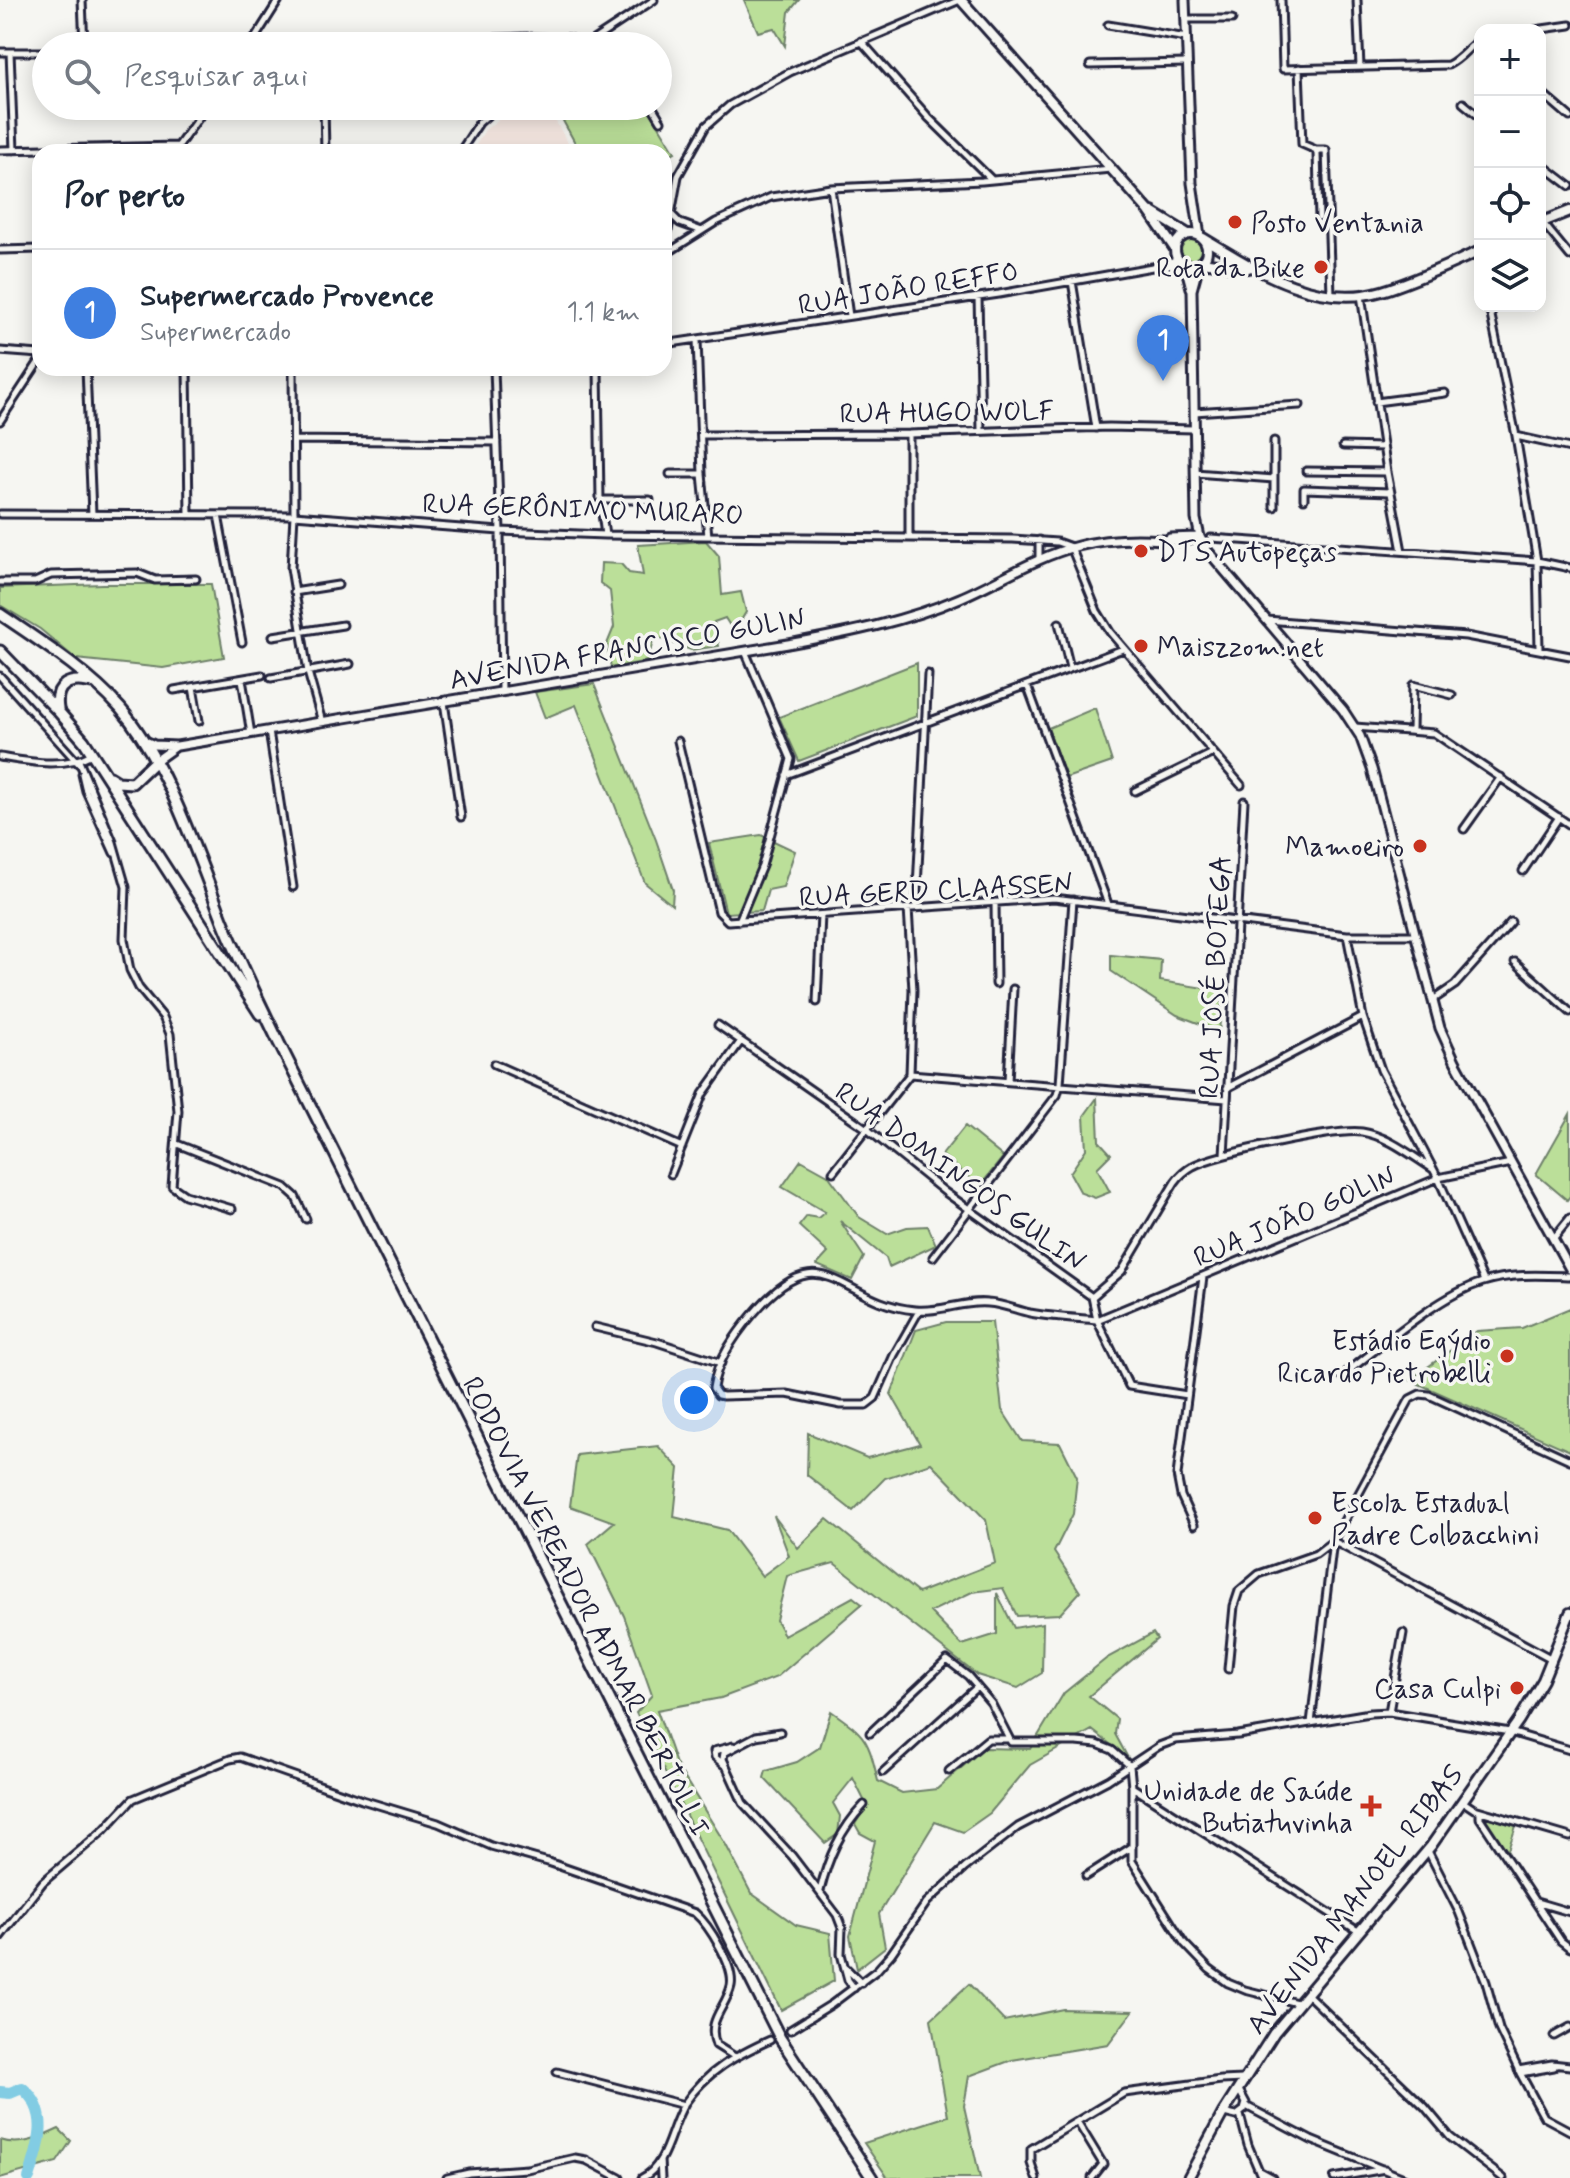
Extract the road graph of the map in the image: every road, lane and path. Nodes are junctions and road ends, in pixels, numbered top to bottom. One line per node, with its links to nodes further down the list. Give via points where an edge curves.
1 (82, 0): 13 (street)
2 (279, 0): 14 (street)
3 (654, 0): 15 (street)
4 (961, 0): 17 (street); 41 (main road)
5 (1185, 0): 8 (street)
6 (1281, 0): 25 (street, via 1283,69)
7 (1357, 0): 24 (street)
8 (1186, 19): 9 (street); 16 (street)
9 (1232, 19)
10 (1108, 25): 16 (street)
11 (1570, 25): 12 (street)
12 (1546, 28)
13 (83, 32)
14 (259, 32)
15 (608, 32)
16 (1187, 38): 22 (street)
17 (861, 41): 42 (street); 45 (street, via 790,72 718,115 706,126 678,176)
18 (1474, 44): 24 (street, via 1448,65)
19 (0, 52): 20 (street)
20 (10, 52): 21 (street); 37 (street)
21 (32, 52)
22 (1187, 63): 23 (street); 53 (street)
23 (1090, 65)
24 (1360, 67): 25 (street)
25 (1299, 68): 39 (street, via 1302,144)
26 (1546, 96): 29 (street)
27 (1463, 103): 28 (street)
28 (1474, 112)
29 (1570, 117)
30 (197, 120): 33 (street)
31 (324, 120): 34 (street)
32 (482, 120): 35 (street)
33 (180, 144)
34 (325, 144)
35 (465, 144)
36 (0, 150): 37 (street)
37 (14, 150): 38 (street)
38 (32, 150)
39 (1316, 150): 49 (street); 65 (street, via 1326,150)
40 (1546, 168): 43 (street)
41 (1112, 169): 42 (street); 46 (main road)
42 (992, 180): 44 (street)
43 (1570, 186)
44 (831, 188): 52 (street, via 760,200); 69 (street)
45 (672, 209)
46 (1148, 210): 53 (main road); 56 (main road)
47 (1570, 211): 50 (main road)
48 (672, 215): 52 (street)
49 (1319, 218)
50 (1546, 220)
51 (1546, 228): 58 (street)
52 (703, 232): 55 (street)
53 (1195, 235): 56 (main road, via 1179,239); 61 (main road, via 1207,248); 62 (main road)
54 (32, 249): 57 (street)
55 (672, 249)
56 (1175, 249): 60 (main road)
57 (0, 250)
58 (1570, 256)
59 (1474, 257): 66 (main road)
60 (1181, 262): 61 (main road); 63 (street, RUA JOÃO REFFO); 64 (street)
61 (1200, 263): 62 (main road); 64 (street)
62 (1251, 268): 65 (main road)
63 (1072, 281): 67 (street, RUA JOÃO REFFO); 85 (street)
64 (1192, 290): 83 (street)
65 (1331, 294): 66 (main road)
66 (1361, 294): 81 (street)
67 (978, 297): 69 (street, RUA JOÃO REFFO); 87 (street)
68 (1490, 312): 90 (street)
69 (849, 316): 70 (street, RUA JOÃO REFFO)
70 (697, 339): 71 (street, RUA JOÃO REFFO); 89 (street)
71 (672, 343)
72 (0, 351): 73 (street)
73 (32, 353)
74 (32, 372): 84 (street)
75 (86, 376): 109 (street)
76 (187, 376): 110 (street)
77 (293, 376): 91 (street)
78 (494, 376): 93 (street)
79 (598, 376): 105 (street)
80 (1445, 393): 81 (street)
81 (1376, 402): 95 (street)
82 (1300, 405): 83 (street)
83 (1194, 412): 86 (street)
84 (0, 421)
85 (1096, 428): 86 (street, RUA HUGO WOLF); 87 (street, RUA HUGO WOLF)
86 (1194, 429): 99 (street)
87 (981, 430): 88 (street, RUA HUGO WOLF)
88 (909, 434): 89 (street, RUA HUGO WOLF); 116 (street)
89 (701, 435): 101 (street)
90 (1516, 436): 96 (street); 123 (street)
91 (294, 440): 93 (street); 112 (street)
92 (1274, 441): 102 (street)
93 (497, 442): 113 (street)
94 (1343, 446): 95 (street)
95 (1383, 447): 98 (street)
96 (1570, 448)
97 (1306, 471): 98 (street)
98 (1387, 472): 103 (street)
99 (1195, 473): 102 (street); 117 (street)
100 (670, 474): 101 (street)
101 (702, 474): 115 (street)
102 (1274, 479): 107 (street)
103 (1390, 492): 104 (street, via 1304,489); 121 (street)
104 (1304, 499)
105 (600, 500): 106 (street); 114 (street)
106 (650, 500)
107 (1274, 507)
108 (0, 514): 109 (street, RUA GERÔNIMO MURARO)
109 (92, 514): 110 (street, RUA GERÔNIMO MURARO)
110 (189, 515): 111 (street, RUA GERÔNIMO MURARO)
111 (218, 515): 112 (street, RUA GERÔNIMO MURARO); 135 (street)
112 (294, 515): 113 (street, RUA GERÔNIMO MURARO); 128 (street)
113 (500, 531): 114 (street, RUA GERÔNIMO MURARO); 153 (street)
114 (605, 535): 115 (street, RUA GERÔNIMO MURARO)
115 (708, 536): 116 (street, RUA GERÔNIMO MURARO)
116 (909, 537): 119 (street, RUA GERÔNIMO MURARO)
117 (1200, 537): 120 (street, RUA GERÔNIMO MURARO); 130 (street)
118 (1211, 538): 121 (street)
119 (1039, 540): 120 (street, RUA GERÔNIMO MURARO); 122 (street)
120 (1071, 547): 122 (street, AVENIDA FRANCISCO GULIN); 136 (street, via 1097,611)
121 (1402, 551): 123 (street)
122 (1039, 560): 139 (street, AVENIDA FRANCISCO GULIN, via 958,599 901,619)
123 (1537, 561): 124 (street); 137 (street)
124 (1570, 568)
125 (196, 579): 126 (street, via 155,580 137,573)
126 (0, 582)
127 (338, 585): 128 (street)
128 (294, 592): 133 (street)
129 (0, 614): 149 (highway, RODOVIA VEREADOR ADMAR BERTOLLI)
130 (1266, 620): 137 (street, via 1456,635); 160 (street)
131 (1059, 623): 142 (street)
132 (343, 625): 133 (street)
133 (301, 632): 134 (street); 143 (street)
134 (273, 636)
135 (242, 642)
136 (1123, 649): 142 (street); 167 (street)
137 (1539, 649): 140 (street)
138 (0, 651): 156 (highway, RODOVIA VEREADOR ADMAR BERTOLLI)
139 (745, 651): 153 (street, AVENIDA FRANCISCO GULIN); 173 (street, via 790,754)
140 (1570, 656)
141 (350, 664): 143 (street)
142 (1070, 668): 150 (street)
143 (308, 672): 147 (street); 158 (street)
144 (928, 674): 159 (street)
145 (262, 675): 148 (street)
146 (0, 676): 170 (street)
147 (271, 678)
148 (242, 679): 151 (street); 163 (street)
149 (96, 684): 156 (highway, via 65,683 58,692); 164 (highway, RODOVIA VEREADOR ADMAR BERTOLLI)
150 (1027, 685): 159 (street); 186 (street)
151 (193, 687): 152 (street); 157 (street)
152 (174, 690)
153 (502, 692): 155 (street, AVENIDA FRANCISCO GULIN)
154 (1452, 695): 161 (street, via 1413,685)
155 (444, 702): 158 (street, AVENIDA FRANCISCO GULIN); 178 (street)
156 (58, 711): 168 (highway, RODOVIA VEREADOR ADMAR BERTOLLI)
157 (199, 721)
158 (322, 722): 162 (street, AVENIDA FRANCISCO GULIN)
159 (926, 723): 173 (street); 187 (street)
160 (1355, 727): 161 (street); 194 (street, via 1372,769)
161 (1412, 730): 174 (street, via 1440,736)
162 (269, 731): 163 (street, AVENIDA FRANCISCO GULIN); 183 (street)
163 (251, 734): 166 (street, AVENIDA FRANCISCO GULIN)
164 (141, 739): 166 (street, AVENIDA FRANCISCO GULIN); 171 (highway, RODOVIA VEREADOR ADMAR BERTOLLI)
165 (678, 741): 191 (street, via 721,915)
166 (177, 746): 171 (street, AVENIDA FRANCISCO GULIN)
167 (1213, 753): 175 (street); 176 (street)
168 (92, 754): 170 (street); 172 (highway, RODOVIA VEREADOR ADMAR BERTOLLI)
169 (0, 757): 170 (street)
170 (79, 761): 212 (street, via 113,842 127,894 127,960 170,1034)
171 (154, 762): 172 (highway, via 132,783 118,782); 204 (highway, RODOVIA VEREADOR ADMAR BERTOLLI)
172 (104, 772): 204 (highway, RODOVIA VEREADOR ADMAR BERTOLLI)
173 (786, 775): 191 (street, via 762,866)
174 (1501, 777): 179 (street); 181 (street)
175 (1241, 785)
176 (1135, 791)
177 (1244, 801): 190 (street, RUA JOSÉ BOTEGA)
178 (461, 817)
179 (1559, 817): 180 (street); 182 (street)
180 (1570, 825)
181 (1464, 829)
182 (1523, 871)
183 (293, 887)
184 (1073, 900): 185 (street, RUA GERD CLAASSEN); 186 (street, RUA GERD CLAASSEN); 208 (street)
185 (995, 902): 187 (street, RUA GERD CLAASSEN); 196 (street)
186 (1108, 904): 190 (street, RUA GERD CLAASSEN)
187 (916, 907): 188 (street, RUA GERD CLAASSEN)
188 (908, 908): 189 (street, RUA GERD CLAASSEN); 206 (street, via 913,990)
189 (821, 915): 191 (street, RUA GERD CLAASSEN); 199 (street)
190 (1237, 920): 193 (street, RUA GERD CLAASSEN); 209 (street, RUA JOSÉ BOTEGA)
191 (739, 921)
192 (1511, 922): 198 (street, via 1455,985)
193 (1347, 935): 194 (street, RUA GERD CLAASSEN); 201 (street)
194 (1414, 935): 198 (street)
195 (1515, 962): 200 (street)
196 (996, 984)
197 (1013, 989): 207 (street)
198 (1431, 1001): 215 (street, via 1446,1042)
199 (817, 1002)
200 (1570, 1012)
201 (1363, 1017): 209 (street); 216 (street, via 1387,1081)
202 (718, 1025): 203 (street, RUA DOMINGOS GULIN)
203 (741, 1041): 211 (street, RUA DOMINGOS GULIN); 213 (street, via 703,1094)
204 (279, 1043): 302 (highway, RODOVIA VEREADOR ADMAR BERTOLLI, via 780,2038)
205 (494, 1064): 213 (street)
206 (910, 1074): 207 (street); 211 (street)
207 (1008, 1081): 208 (street)
208 (1060, 1084): 210 (street); 221 (street, via 1054,1101)
209 (1227, 1088): 210 (street, RUA JOSÉ BOTEGA)
210 (1227, 1099): 214 (street, RUA JOSÉ BOTEGA)
211 (867, 1129): 217 (street); 221 (street, RUA DOMINGOS GULIN)
212 (177, 1143): 220 (street, via 173,1189); 223 (street, via 285,1187)
213 (682, 1147): 218 (street)
214 (1224, 1155): 216 (street, via 1363,1132); 230 (street, via 1179,1177 1122,1271)
215 (1511, 1163): 219 (street, RUA JOÃO GOLIN); 224 (street)
216 (1433, 1169): 219 (street)
217 (833, 1172)
218 (671, 1174)
219 (1438, 1178): 227 (street, RUA JOÃO GOLIN); 229 (street)
220 (232, 1209)
221 (970, 1209): 225 (street); 230 (street, RUA DOMINGOS GULIN)
222 (1570, 1218): 224 (street)
223 (306, 1219)
224 (1553, 1239): 226 (street)
225 (933, 1257)
226 (1570, 1269)
227 (1203, 1276): 232 (street, RUA JOÃO GOLIN); 236 (street)
228 (1570, 1276): 229 (street)
229 (1484, 1281): 235 (street, via 1450,1297)
230 (1092, 1297): 232 (street, RUA DOMINGOS GULIN)
231 (919, 1311): 232 (street, via 988,1303); 234 (street, via 819,1274 803,1274 765,1300); 234 (street, via 878,1393 866,1405 796,1395 718,1395 713,1385)
232 (1097, 1320): 236 (street, RUA DOMINGOS GULIN, via 1129,1386)
233 (595, 1327): 234 (street)
234 (721, 1363)
235 (1342, 1376)
236 (1187, 1395): 238 (street, via 1177,1475)
237 (1570, 1460): 239 (street, via 1420,1394 1402,1410)
238 (1194, 1525)
239 (1333, 1541): 244 (street); 245 (street, via 1316,1554 1259,1574 1239,1591); 248 (street)
240 (1570, 1613): 243 (main road, AVENIDA MANOEL RIBAS)
241 (1570, 1630): 243 (main road, AVENIDA MANOEL RIBAS)
242 (1403, 1633): 247 (street)
243 (1557, 1649): 244 (main road, AVENIDA MANOEL RIBAS)
244 (1553, 1659): 250 (main road, AVENIDA MANOEL RIBAS)
245 (1228, 1669)
246 (977, 1687): 251 (street, via 947,1660); 252 (street, via 995,1708); 258 (street)
247 (1389, 1712): 248 (street); 250 (street)
248 (1311, 1723): 255 (street, via 1168,1742)
249 (780, 1732): 253 (street)
250 (1510, 1732): 254 (street); 260 (main road, AVENIDA MANOEL RIBAS)
251 (870, 1733)
252 (1009, 1739): 255 (street, via 1097,1744); 257 (street, via 988,1739)
253 (739, 1745): 256 (street, via 724,1753); 256 (street, via 714,1751)
254 (1570, 1750)
255 (1130, 1766): 259 (street); 274 (street, via 1028,1821 960,1871 927,1902 891,1954)
256 (727, 1769): 267 (street, via 743,1803)
257 (949, 1771)
258 (883, 1772)
259 (1132, 1787): 264 (street); 270 (street)
260 (1462, 1801): 262 (street); 265 (main road, AVENIDA MANOEL RIBAS)
261 (864, 1805): 267 (street, via 829,1856)
262 (1480, 1811): 263 (street); 268 (street)
263 (1570, 1837)
264 (1131, 1848): 266 (street); 277 (street, via 1132,1861 1160,1907 1200,1960 1237,1987)
265 (1428, 1851): 270 (main road, AVENIDA MANOEL RIBAS); 285 (street, via 1459,1912)
266 (1086, 1876)
267 (820, 1892): 273 (street, via 840,1922)
268 (1535, 1902): 269 (street); 272 (street)
269 (1570, 1912)
270 (1359, 1932): 276 (main road, AVENIDA MANOEL RIBAS)
271 (0, 1937): 282 (street, via 48,1878 133,1799 240,1757 695,1913 708,1927 730,1974 731,1987 713,2031 716,2045)
272 (1570, 1948)
273 (846, 1967): 274 (street); 275 (street)
274 (861, 1983): 275 (street)
275 (854, 1988): 279 (street)
276 (1306, 1993): 277 (main road, AVENIDA MANOEL RIBAS); 309 (street, via 1458,2145)
277 (1297, 2003): 286 (main road, AVENIDA MANOEL RIBAS)
278 (1570, 2027): 280 (street)
279 (790, 2030)
280 (1554, 2036)
281 (770, 2040): 282 (street)
282 (735, 2057): 288 (street, via 707,2077)
283 (1570, 2066): 285 (street, via 1544,2065)
284 (557, 2072): 288 (street)
285 (1519, 2072): 293 (street, via 1544,2117)
286 (1243, 2079): 287 (main road, AVENIDA MANOEL RIBAS); 292 (street, via 1124,2093)
287 (1237, 2089): 289 (street); 290 (main road, AVENIDA MANOEL RIBAS)
288 (684, 2105): 294 (street)
289 (1246, 2106): 291 (street); 295 (street, via 1311,2140)
290 (1223, 2113): 291 (street); 305 (main road, AVENIDA MANOEL RIBAS)
291 (1240, 2115): 296 (street)
292 (1078, 2123): 303 (street, via 1031,2149); 304 (street, via 1103,2164)
293 (1570, 2131)
294 (660, 2159): 300 (street); 301 (street)
295 (1385, 2169): 297 (street); 308 (street)
296 (1258, 2170): 306 (street); 307 (street)
297 (1401, 2177)
298 (447, 2178): 299 (street, via 575,2158)
299 (620, 2178)
300 (642, 2178)
301 (661, 2178)
302 (872, 2178)
303 (1036, 2178)
304 (1092, 2178)
305 (1188, 2178)
306 (1262, 2178)
307 (1272, 2178)
308 (1334, 2178)
309 (1503, 2178)

